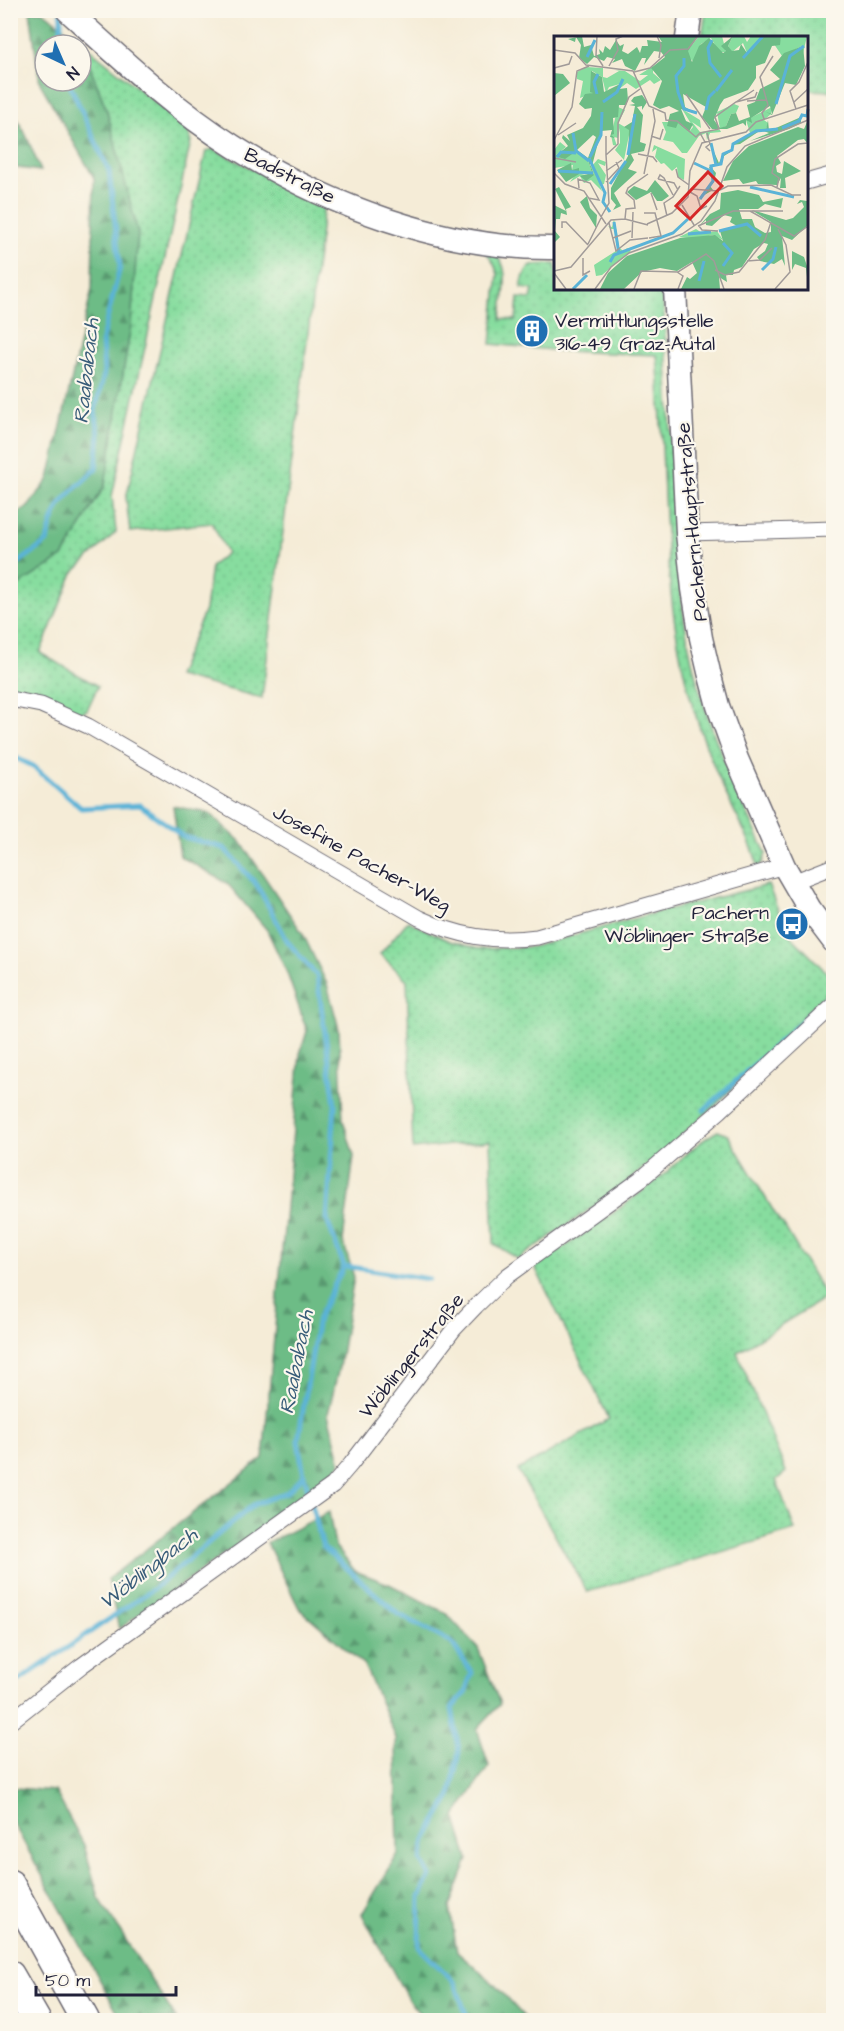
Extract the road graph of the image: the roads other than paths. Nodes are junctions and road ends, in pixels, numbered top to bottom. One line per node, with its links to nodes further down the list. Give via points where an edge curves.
1 (691, 10): 3 (main road)
2 (67, 11): 6 (main road, Badstraße, via 192,117 233,146 310,190 434,233 510,246)
3 (687, 36)
4 (834, 174): 5 (street)
5 (808, 182)
6 (554, 248)
7 (675, 290): 9 (main road, Pachern-Hauptstraße)
8 (834, 528): 9 (street)
9 (687, 532): 12 (main road, Pachern-Hauptstraße, via 701,638 718,706 750,792)
10 (10, 699): 12 (street, Josefine Pacher-Weg, via 41,705 88,726 419,918 464,935 500,940 537,937)
11 (834, 866): 12 (street, Josefine Pacher-Weg)
12 (789, 874): 13 (main road, Pachern-Hauptstraße)
13 (834, 942)
14 (834, 1005): 15 (street, Wöblingerstraße, via 641,1179 507,1276 484,1298 454,1329 333,1485 81,1666)
15 (12, 1721)
16 (10, 1884): 19 (highway)
17 (10, 1975): 18 (highway)
18 (36, 2020)
19 (85, 2020)

